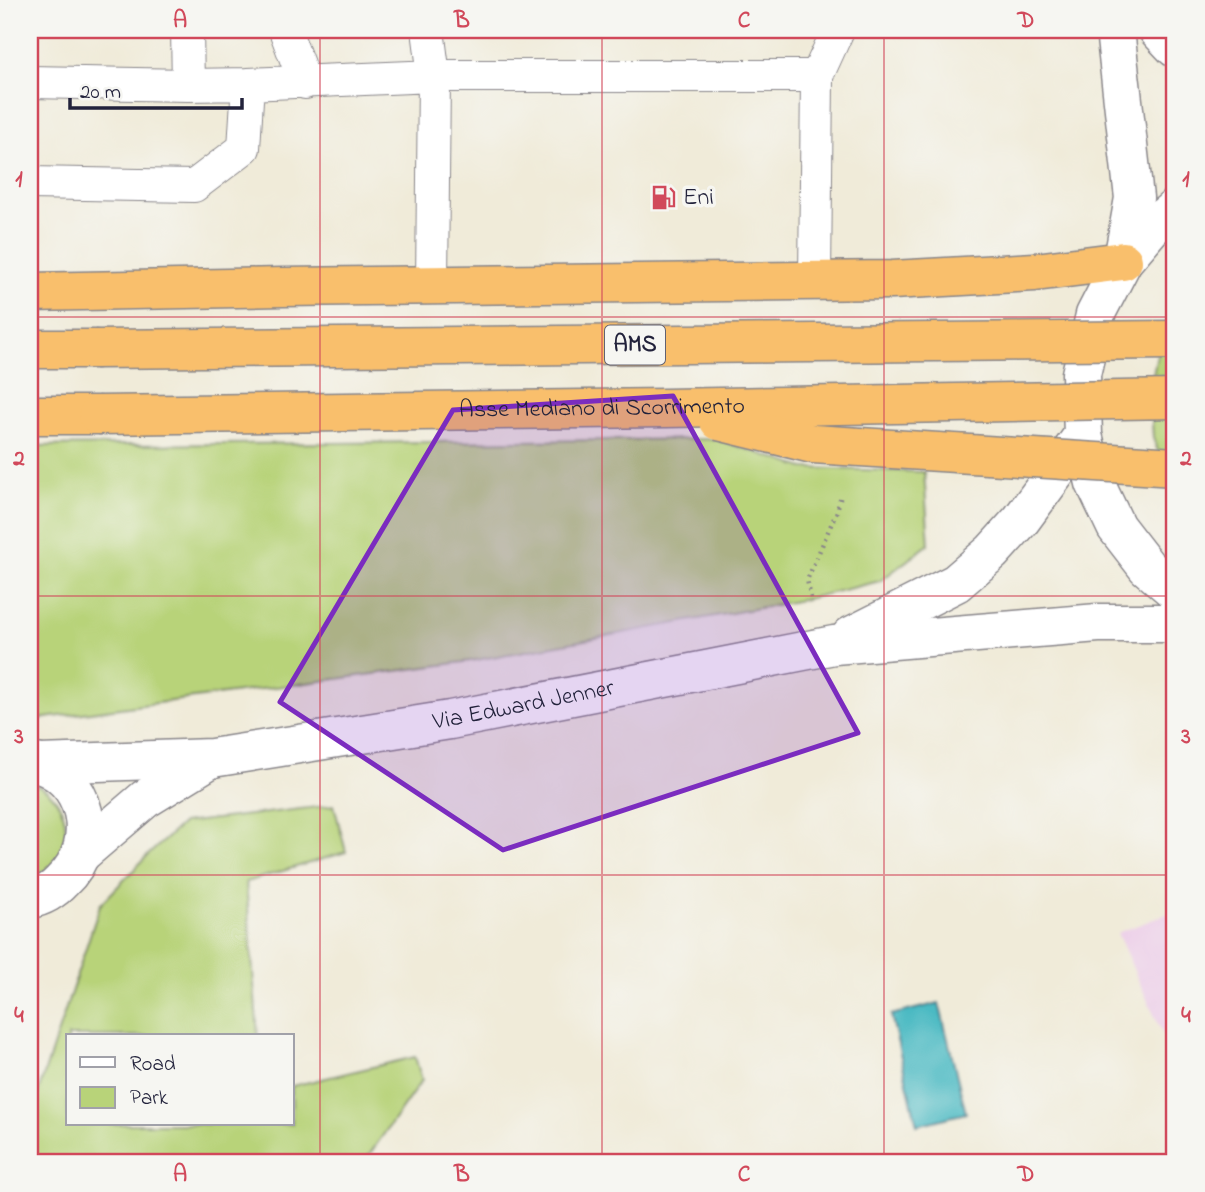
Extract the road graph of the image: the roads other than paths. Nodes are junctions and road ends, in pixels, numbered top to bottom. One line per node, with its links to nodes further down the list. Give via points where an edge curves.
1 (187, 30): 12 (lane)
2 (285, 30): 11 (lane)
3 (428, 30): 8 (lane)
4 (838, 30): 9 (lane)
5 (1115, 30): 16 (street, via 1134,198)
6 (1158, 30): 7 (street)
7 (1175, 48)
8 (434, 76): 9 (lane); 11 (lane); 18 (lane)
9 (817, 76): 17 (lane)
10 (30, 82): 12 (lane)
11 (305, 83): 13 (lane)
12 (188, 85): 13 (lane)
13 (248, 85): 14 (lane, via 244,148 194,186)
14 (30, 183)
15 (1175, 208): 16 (street)
16 (1123, 261): 17 (highway, via 1021,273); 25 (street, via 1095,315 1081,374)
17 (816, 281): 18 (highway)
18 (432, 285): 19 (highway)
19 (30, 292)
20 (1175, 340): 21 (highway, AMS, bridge)
21 (30, 349)
22 (1175, 399): 23 (highway, Asse Mediano di Scorrimento, bridge)
23 (666, 408): 24 (highway, Asse Mediano di Scorrimento, bridge); 26 (highway, bridge, via 813,444)
24 (30, 415)
25 (1083, 435): 27 (street, via 1095,483 1116,527 1147,567); 29 (street, Via Edward Jenner, via 1021,520 956,583)
26 (1175, 467)
27 (1175, 591)
28 (1175, 623): 29 (street, Via Edward Jenner, via 1098,623)
29 (834, 645): 30 (street, Via Edward Jenner, via 450,720)
30 (212, 758): 31 (street, Via Edward Jenner); 32 (street, Via Edward Jenner, via 145,799)
31 (35, 763): 32 (street, via 56,772 79,800 85,817)
32 (82, 853): 33 (street, via 55,889)
33 (30, 899)

